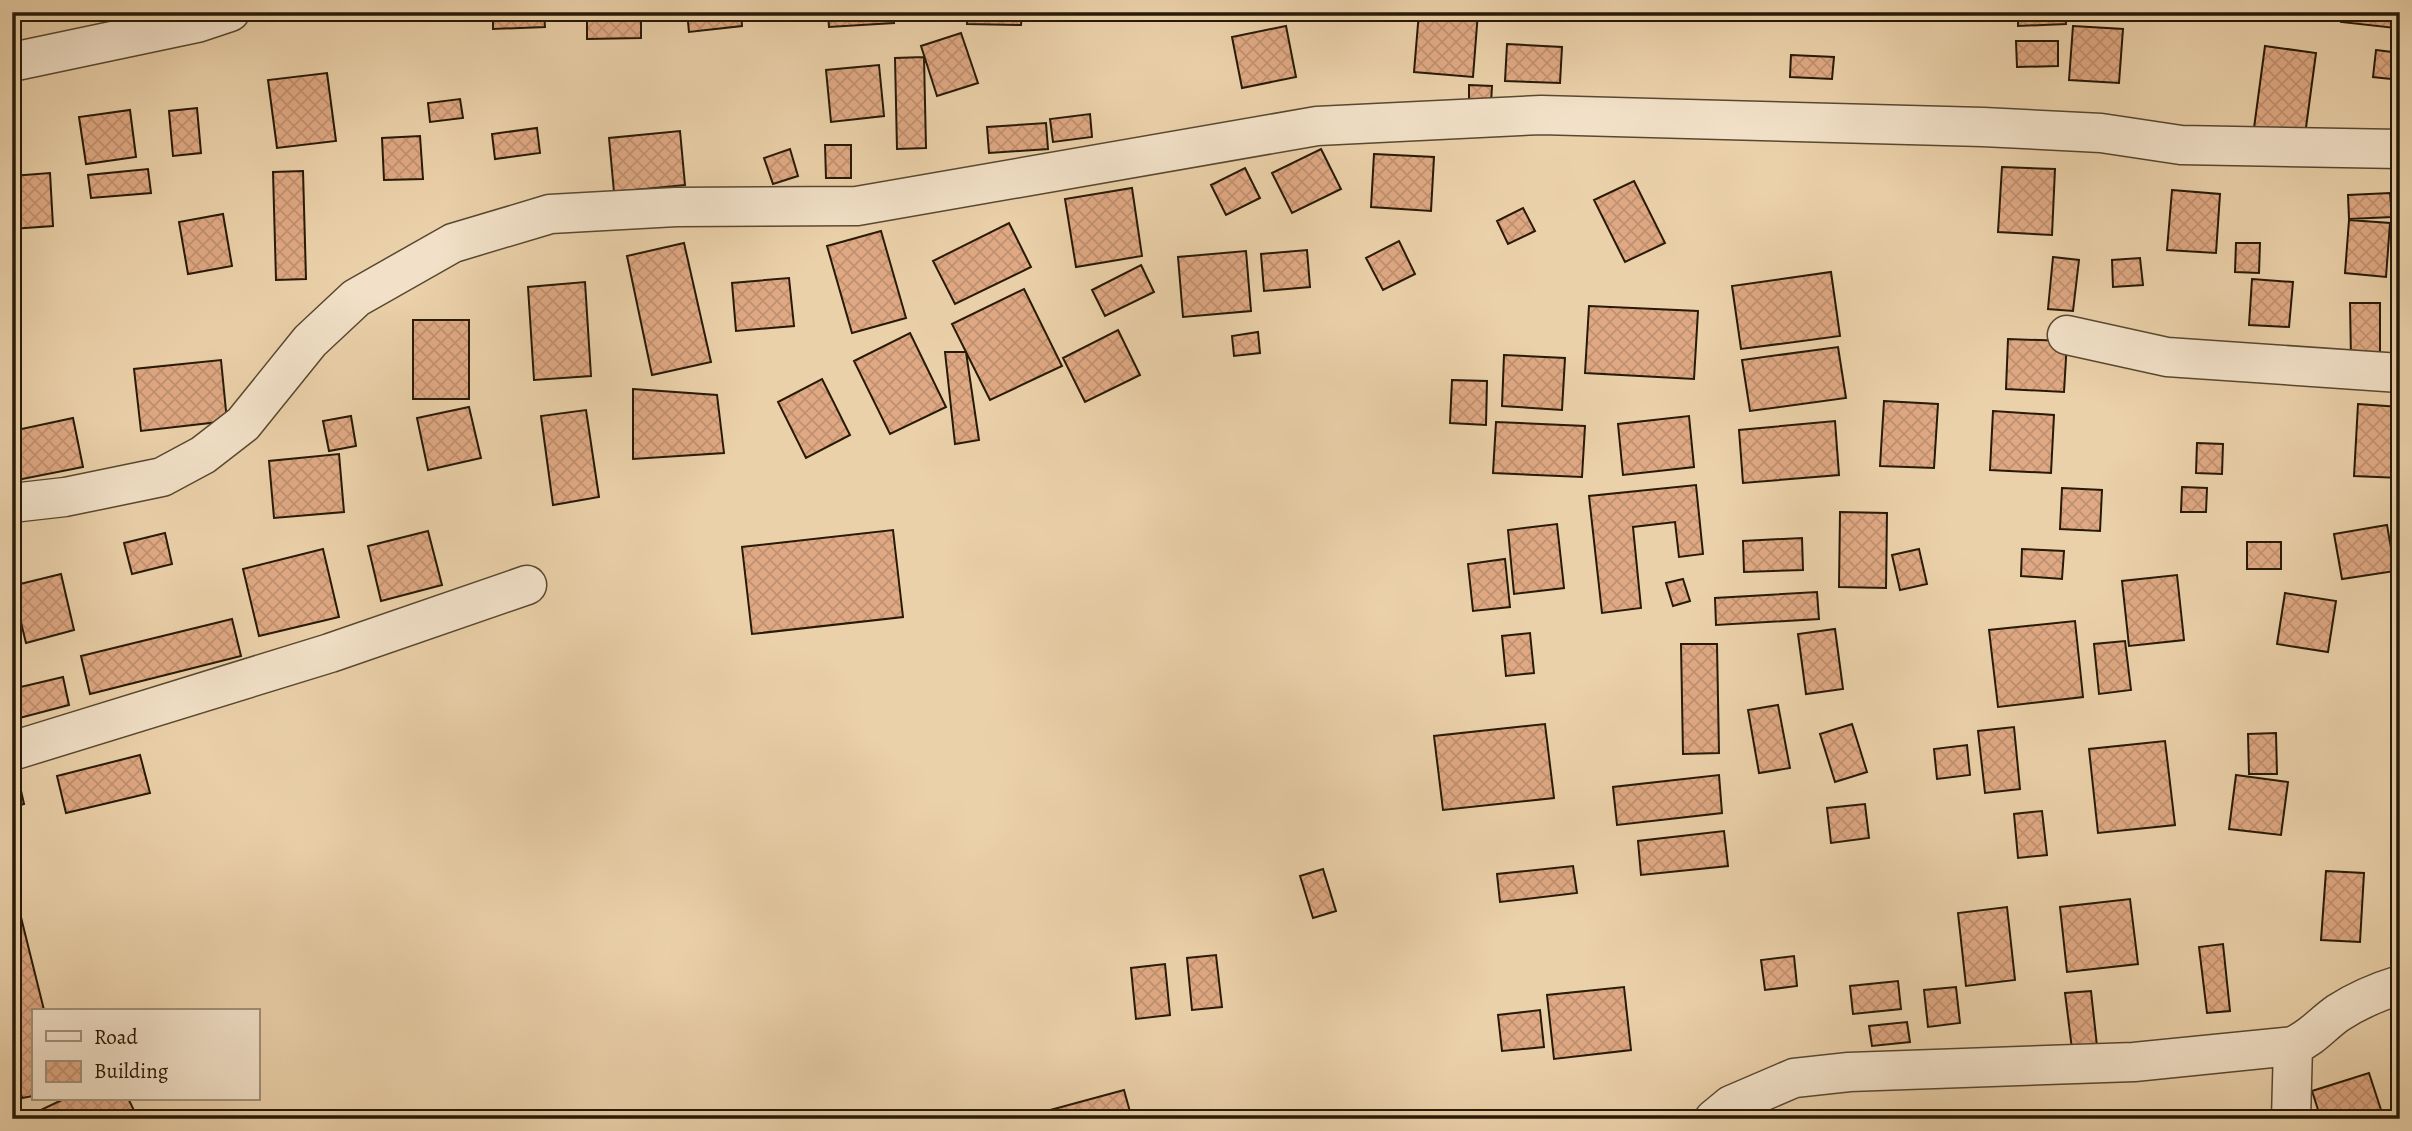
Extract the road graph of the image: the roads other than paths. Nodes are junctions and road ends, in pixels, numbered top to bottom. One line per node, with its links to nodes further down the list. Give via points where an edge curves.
1 (230, 12): 2 (street, via 186,26)
2 (12, 62)
3 (2400, 149): 6 (street, via 2181,145 2101,133 1983,127 1541,115 1317,126 857,206 676,207 550,214 453,243 355,298 310,341 243,424 203,455 162,477)
4 (2067, 335): 5 (street, via 2167,357)
5 (2400, 373)
6 (12, 503)
7 (527, 585): 8 (street, via 330,653)
8 (12, 751)
9 (2400, 985): 10 (street, via 2371,994)
10 (2293, 1046): 11 (street, via 2134,1062 1794,1078 1731,1105); 12 (street)
11 (1714, 1119)
12 (2291, 1119)

